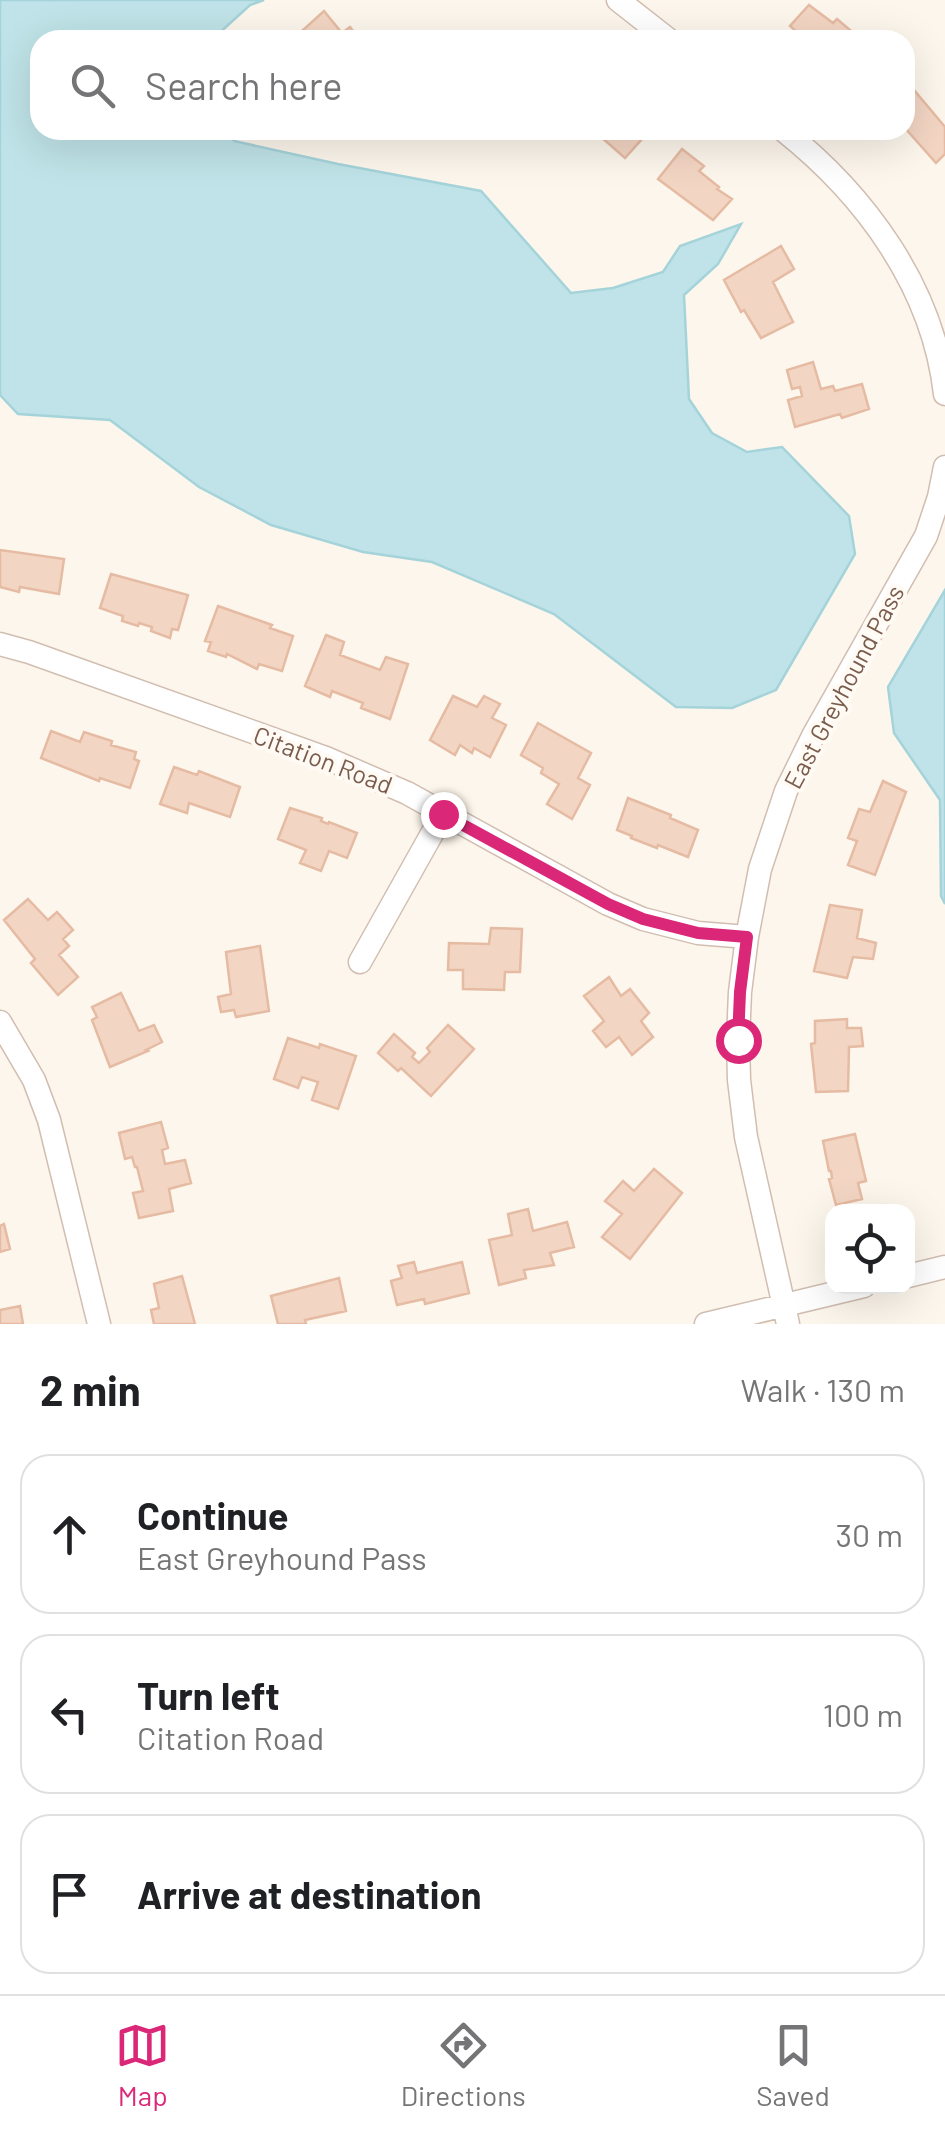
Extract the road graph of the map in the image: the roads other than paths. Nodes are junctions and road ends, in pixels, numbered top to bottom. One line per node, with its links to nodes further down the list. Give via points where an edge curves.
1 (618, 0): 2 (street)
2 (656, 30)
3 (795, 140): 4 (street, via 856,200 892,248 929,324)
4 (944, 380)
5 (945, 467): 8 (street, East Greyhound Pass, via 926,536 786,792 760,869)
6 (0, 644): 7 (street, Citation Road, via 326,758)
7 (443, 814): 8 (street, Citation Road, via 643,919); 9 (street)
8 (747, 937): 14 (street, East Greyhound Pass, via 739,1080)
9 (360, 962)
10 (0, 1022): 15 (street, via 49,1120)
11 (945, 1267): 12 (street)
12 (915, 1274)
13 (842, 1294): 14 (street)
14 (786, 1315): 16 (street)
15 (99, 1324)
16 (706, 1324)

